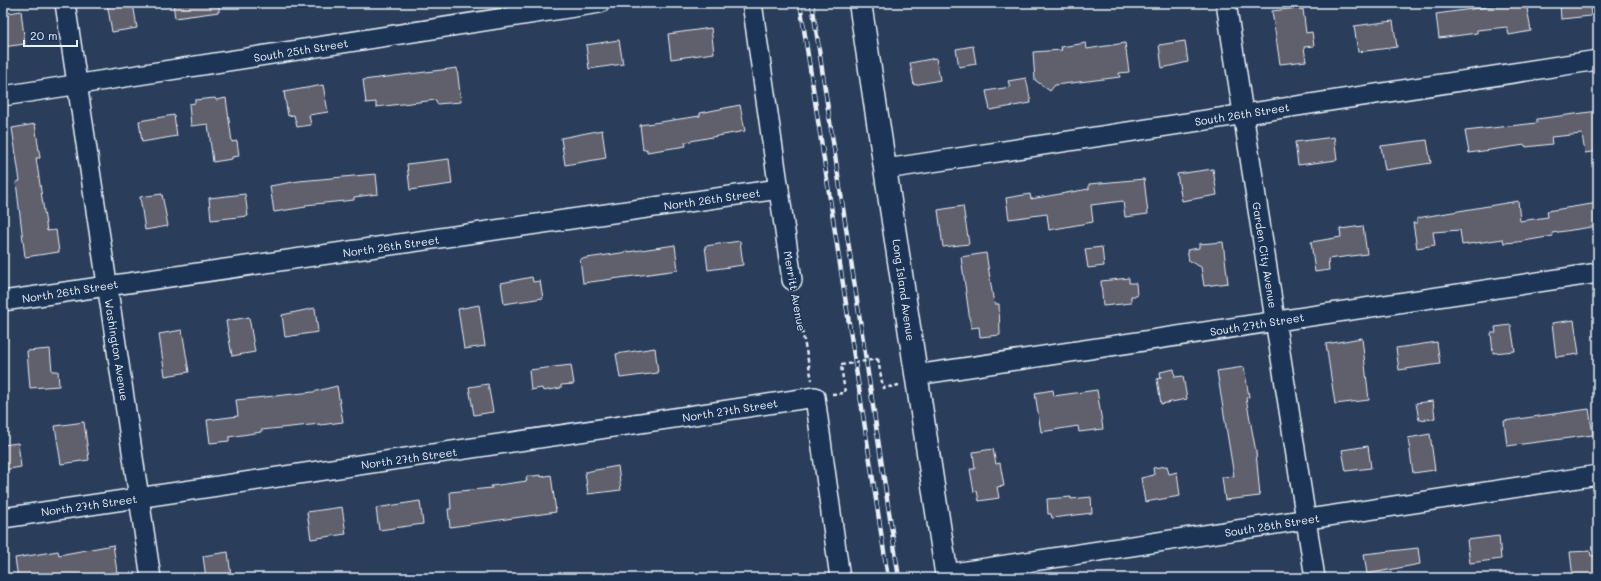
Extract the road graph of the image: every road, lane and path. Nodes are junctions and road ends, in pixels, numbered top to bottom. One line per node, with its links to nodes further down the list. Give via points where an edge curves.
1 (65, 3): 7 (street, Washington Avenue)
2 (600, 3): 7 (street, South 25th Street)
3 (752, 3): 11 (street, Merritt Avenue)
4 (860, 3): 10 (street, Long Island Avenue)
5 (1226, 3): 9 (street, Garden City Avenue)
6 (1598, 60): 9 (street, South 26th Street)
7 (77, 85): 8 (street, South 25th Street); 14 (street, Washington Avenue)
8 (3, 96)
9 (1243, 114): 10 (street, South 26th Street); 16 (street, Garden City Avenue)
10 (886, 169): 17 (street, Long Island Avenue)
11 (779, 189): 13 (street, Merritt Avenue); 14 (street, North 26th Street, via 341,254)
12 (1598, 272): 16 (street, South 27th Street)
13 (792, 280): 19 (path, Merritt Avenue)
14 (107, 285): 15 (street, North 26th Street); 21 (street, Washington Avenue)
15 (3, 301)
16 (1275, 321): 17 (street, South 27th Street); 23 (street, Garden City Avenue)
17 (908, 380): 18 (path, bridge, via 883,388 878,359 841,365); 24 (street, Long Island Avenue)
18 (845, 391)
19 (815, 397): 21 (street, North 27th Street); 26 (street)
20 (1598, 475): 23 (street, South 28th Street)
21 (140, 498): 22 (street, North 27th Street); 25 (street, Washington Avenue)
22 (3, 518)
23 (1306, 520): 24 (street, South 28th Street); 27 (street, Garden City Avenue)
24 (947, 576)
25 (151, 578)
26 (840, 578)
27 (1314, 578)

